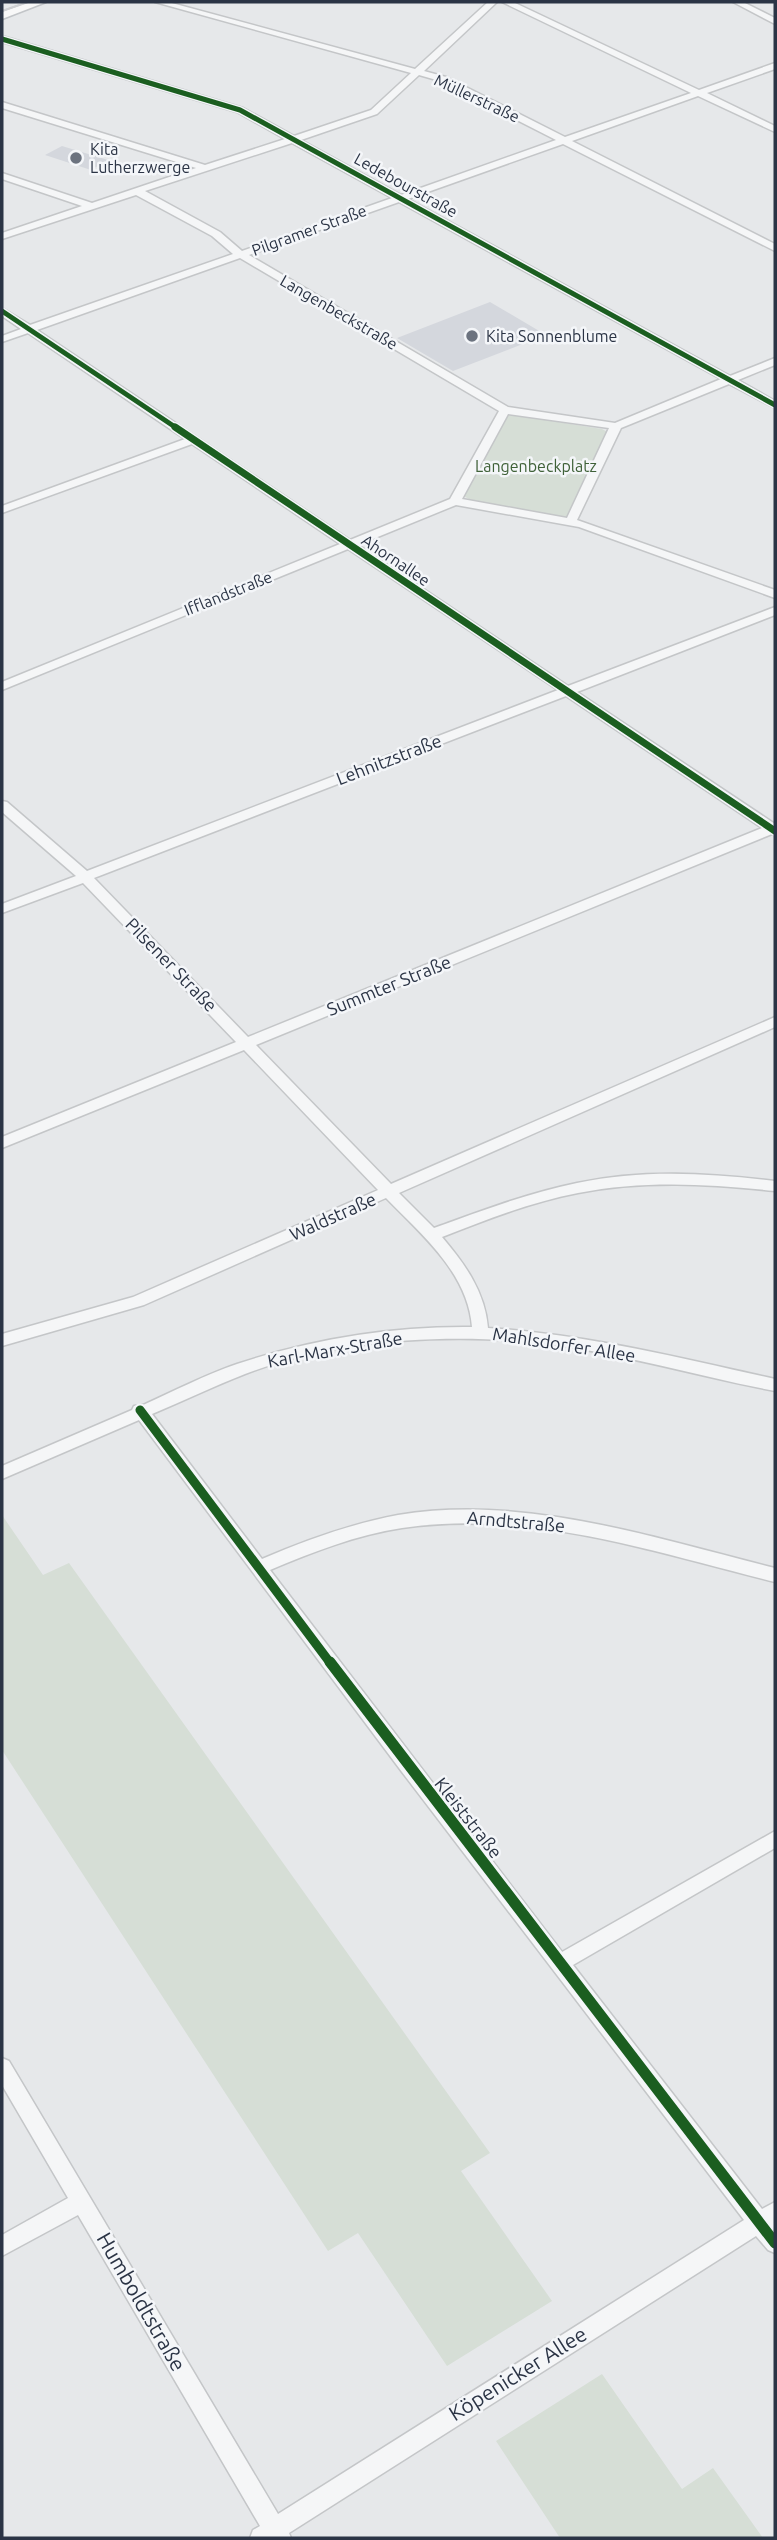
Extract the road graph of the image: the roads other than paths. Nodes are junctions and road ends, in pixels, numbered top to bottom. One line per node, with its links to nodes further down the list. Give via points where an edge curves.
1 (40, 2): 6 (main road)
2 (159, 2): 10 (street, Müllerstraße)
3 (493, 2): 10 (street)
4 (506, 2): 11 (street)
5 (737, 2): 7 (street)
6 (2, 16)
7 (775, 21)
8 (2, 39): 14 (street, Ledebourstraße, via 229,106)
9 (775, 66): 11 (street, Pilgramer Straße)
10 (417, 73): 14 (street, via 374,112); 15 (street, Müllerstraße, via 443,79)
11 (700, 93): 13 (street); 15 (street, Pilgramer Straße)
12 (2, 106): 16 (street)
13 (775, 129)
14 (294, 139): 16 (street); 19 (street, Ledebourstraße)
15 (565, 140): 19 (street, Pilgramer Straße); 22 (street, Müllerstraße)
16 (205, 168): 18 (street)
17 (2, 176): 20 (street)
18 (137, 191): 20 (street); 23 (street, Langenbeckstraße, via 216,234)
19 (400, 198): 23 (street, Pilgramer Straße); 28 (street, Ledebourstraße)
20 (91, 206): 21 (street)
21 (2, 236)
22 (775, 248)
23 (241, 255): 25 (street, Pilgramer Straße); 30 (street, Langenbeckstraße)
24 (2, 311): 25 (street, Ahornallee)
25 (28, 329): 26 (street, Pilgramer Straße); 32 (street, Ahornallee)
26 (2, 339)
27 (775, 361): 28 (street)
28 (730, 380): 29 (street, Ledebourstraße); 31 (street)
29 (775, 405)
30 (506, 410): 31 (street); 33 (street)
31 (617, 426): 35 (street)
32 (192, 440): 34 (street); 36 (street, Ahornallee)
33 (455, 500): 35 (street); 36 (street, Ifflandstraße)
34 (2, 510)
35 (570, 521): 37 (street)
36 (347, 544): 39 (street, Ifflandstraße); 40 (street, Ahornallee)
37 (775, 594)
38 (775, 611): 40 (street, Lehnitzstraße)
39 (2, 686)
40 (568, 691): 42 (street, Ahornallee); 43 (street, Lehnitzstraße)
41 (2, 806): 43 (street, Pilsener Straße)
42 (774, 830): 46 (street, Summter Straße)
43 (85, 877): 44 (street, Lehnitzstraße); 46 (street, Pilsener Straße)
44 (2, 909)
45 (772, 1027): 50 (street, Waldstraße, via 656,1072)
46 (247, 1043): 47 (street, Pilsener Straße); 48 (street, Summter Straße)
47 (332, 1133): 50 (street, Mahlsdorfer Allee)
48 (2, 1143)
49 (775, 1186): 51 (street, via 666,1178 598,1184 559,1192)
50 (390, 1192): 51 (street, Mahlsdorfer Allee); 53 (street, Waldstraße, via 138,1301)
51 (431, 1235): 52 (street, Mahlsdorfer Allee, via 461,1269 475,1297)
52 (480, 1333): 54 (street, Mahlsdorfer Allee, via 584,1346); 55 (street, Karl-Marx-Straße, via 372,1340 282,1357)
53 (2, 1340)
54 (775, 1385)
55 (140, 1410): 56 (street, Karl-Marx-Straße); 57 (street, Kleiststraße)
56 (2, 1473)
57 (259, 1567): 58 (street, Arndtstraße, via 323,1540 368,1528 421,1519 488,1516 564,1525); 60 (street, Kleiststraße)
58 (775, 1575)
59 (775, 1839): 60 (street)
60 (560, 1963): 63 (street, Kleiststraße)
61 (2, 2067): 62 (street, Humboldtstraße)
62 (82, 2201): 65 (street); 66 (street, Humboldtstraße)
63 (768, 2216): 64 (street, Kleiststraße); 66 (street, Köpenicker Allee)
64 (775, 2243)
65 (2, 2246)
66 (272, 2535)

